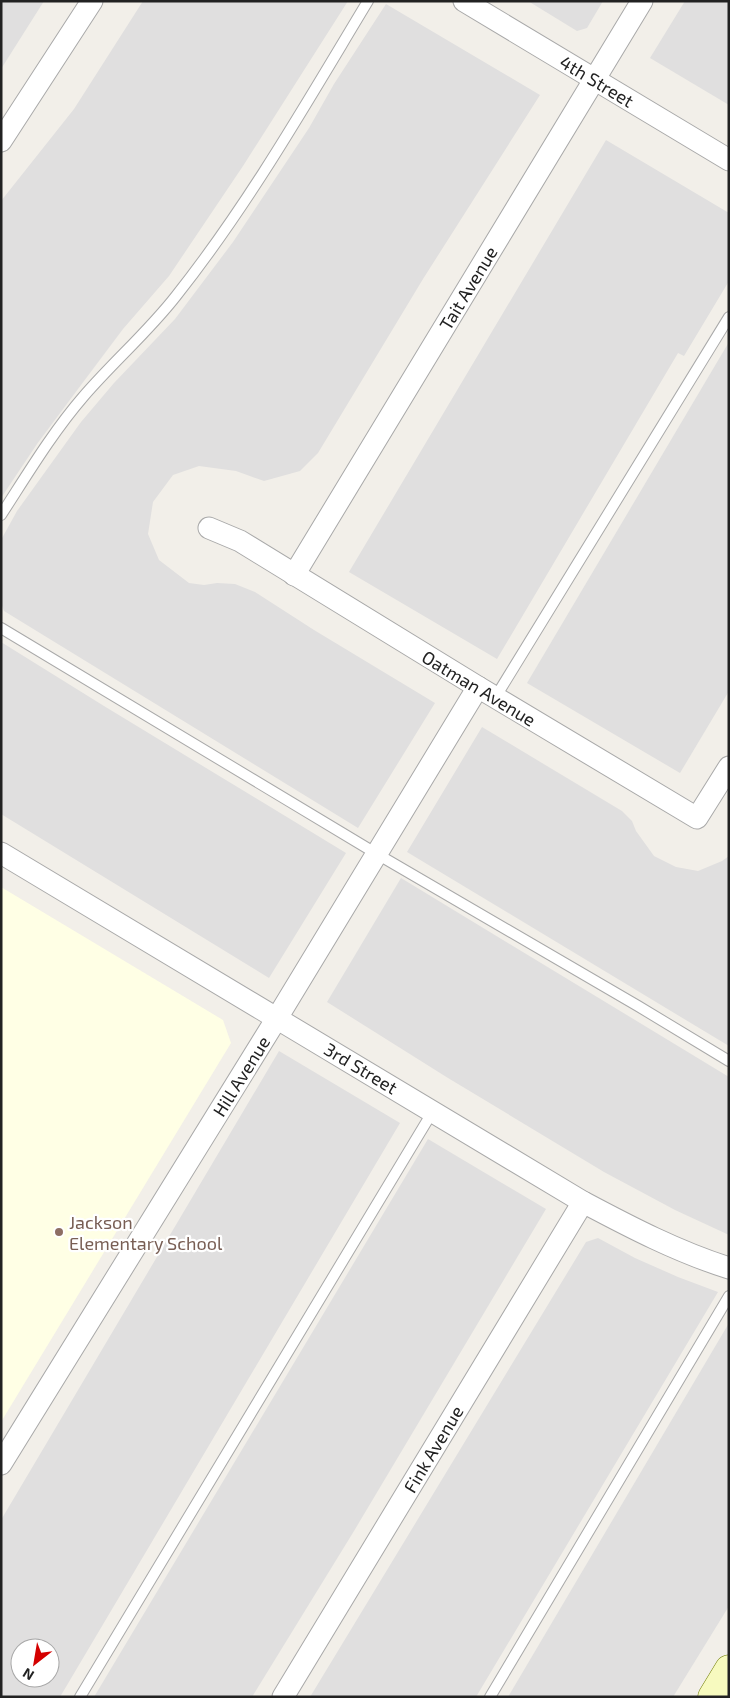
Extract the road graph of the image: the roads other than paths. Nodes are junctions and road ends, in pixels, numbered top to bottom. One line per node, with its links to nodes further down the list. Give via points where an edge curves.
1 (92, 1): 6 (street)
2 (368, 1): 9 (lane, via 261,178 216,243 175,298 82,397)
3 (464, 1): 5 (street, 4th Street)
4 (642, 1): 5 (street, Tait Avenue)
5 (595, 80): 7 (street, 4th Street); 11 (street, Tait Avenue)
6 (1, 141)
7 (729, 160)
8 (729, 317): 13 (lane)
9 (1, 515)
10 (209, 528): 11 (street, Oatman Avenue, via 240,541)
11 (294, 575): 13 (street, Oatman Avenue)
12 (1, 628): 16 (lane)
13 (486, 692): 14 (street, Oatman Avenue, via 697,818); 16 (street, Hill Avenue)
14 (729, 767)
15 (1, 853): 17 (street, 3rd Street)
16 (377, 854): 17 (street, Hill Avenue); 18 (lane)
17 (277, 1018): 19 (street, 3rd Street); 23 (street, Hill Avenue)
18 (729, 1061)
19 (433, 1112): 20 (street, 3rd Street); 25 (lane)
20 (583, 1202): 21 (street, 3rd Street, via 696,1258); 26 (street, Fink Avenue)
21 (729, 1268)
22 (729, 1296): 27 (lane)
23 (1, 1464)
24 (729, 1669): 28 (street)
25 (80, 1697)
26 (283, 1697)
27 (490, 1697)
28 (712, 1697)

